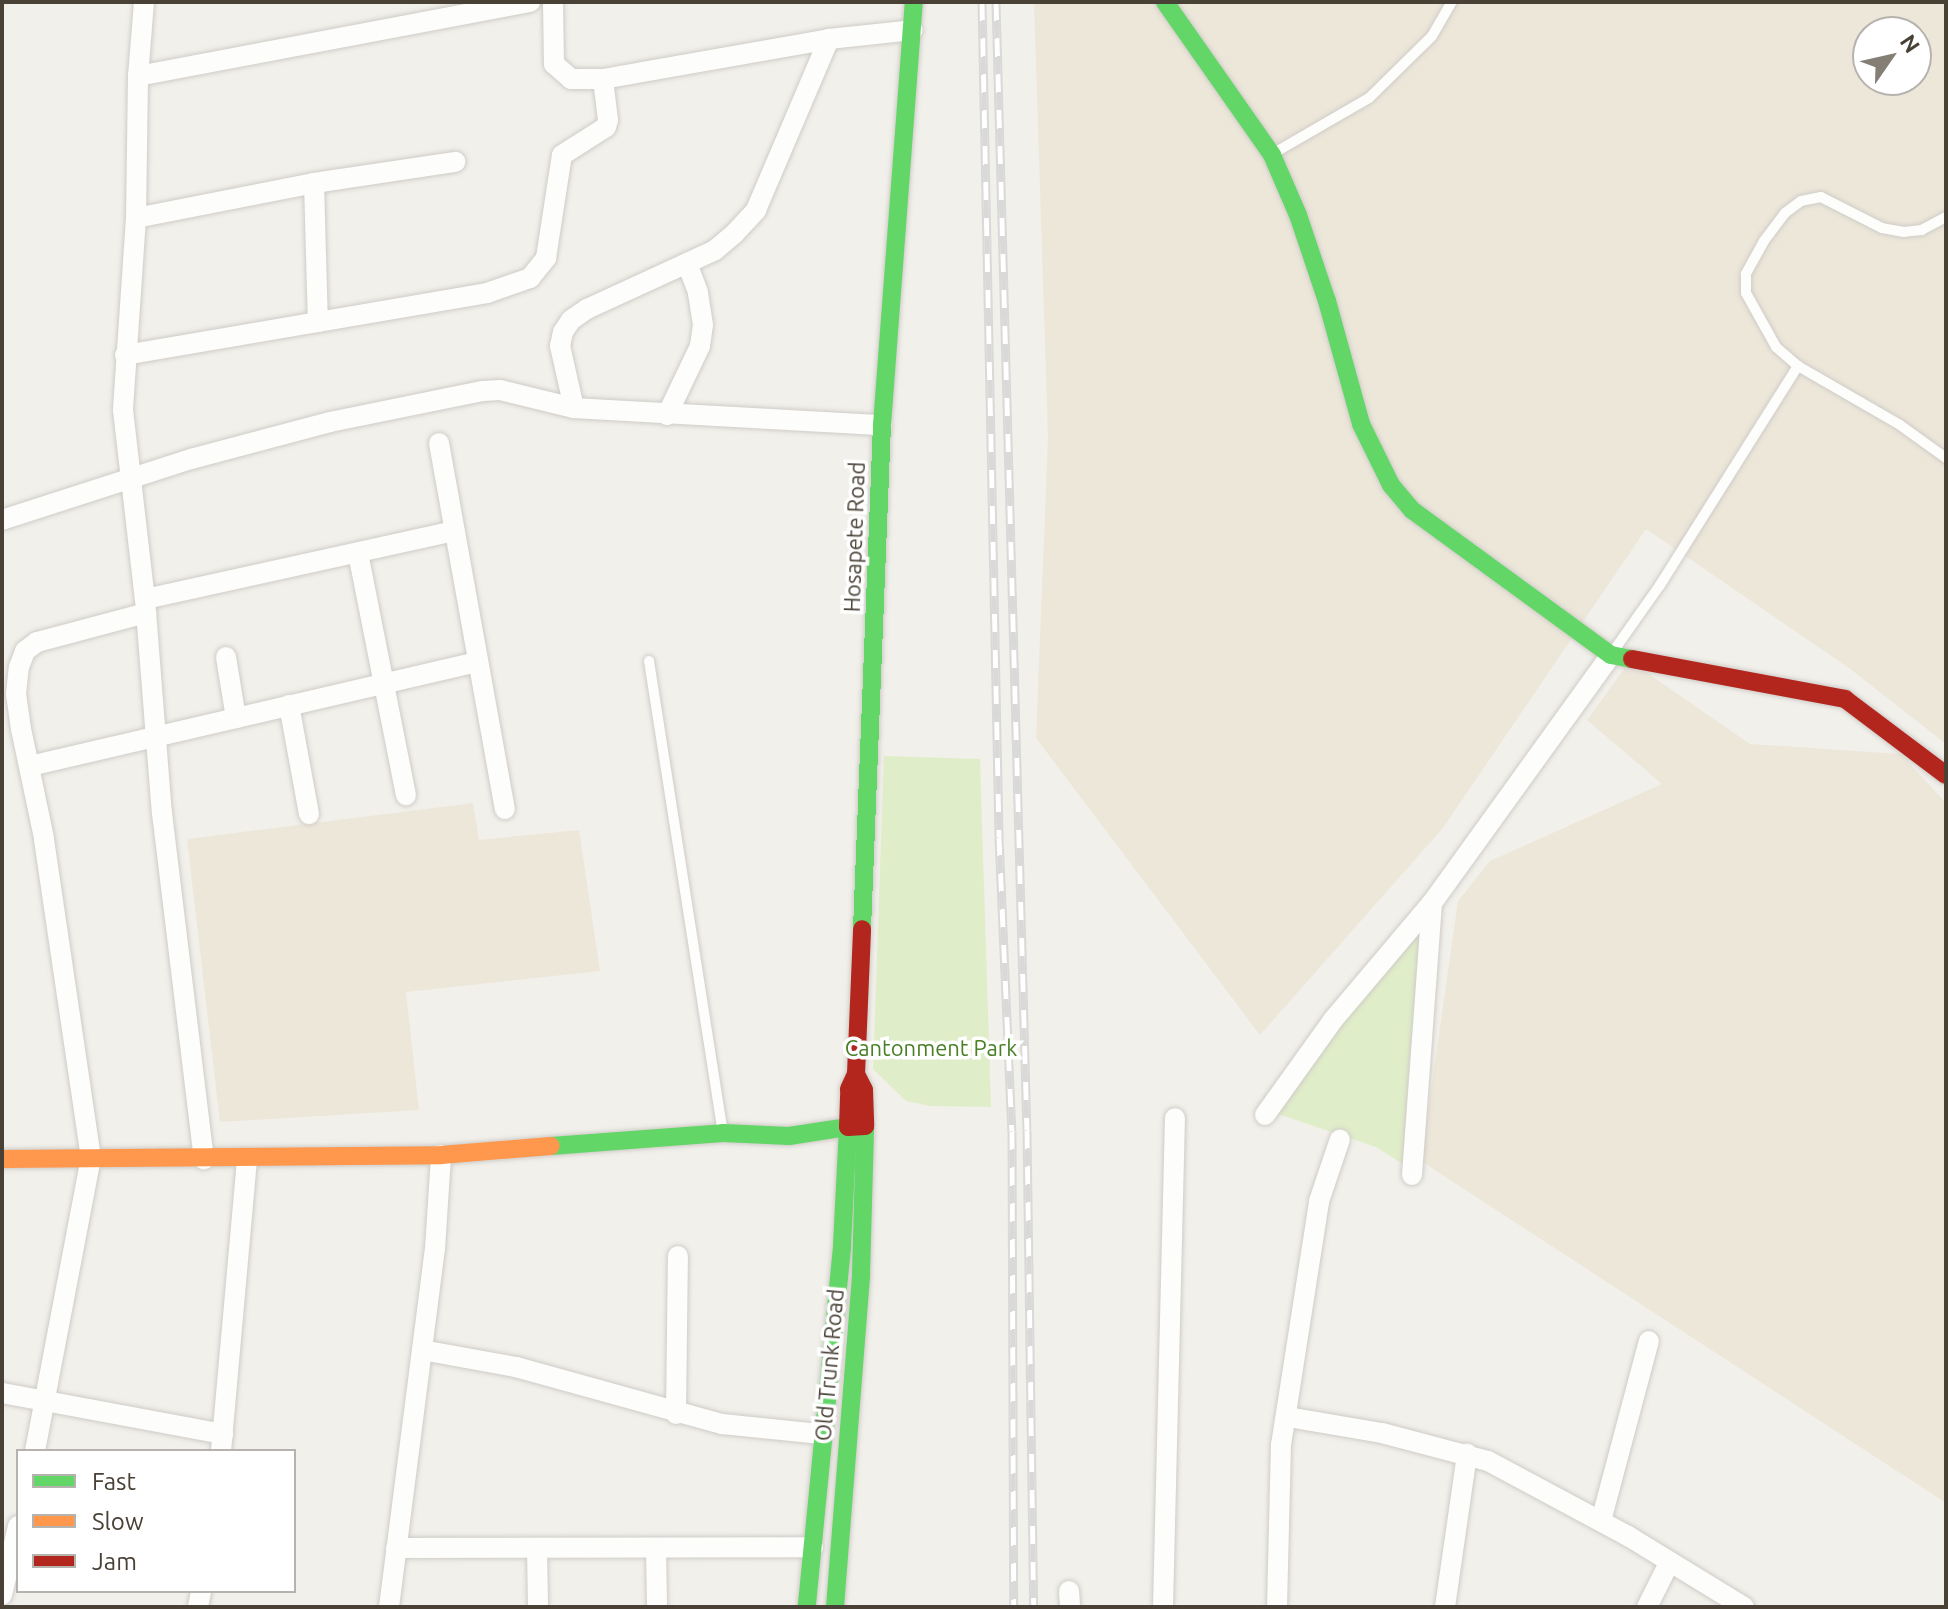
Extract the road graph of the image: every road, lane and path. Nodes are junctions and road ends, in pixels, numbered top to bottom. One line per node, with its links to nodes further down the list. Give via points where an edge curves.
1 (144, 2): 9 (street)
2 (530, 2): 9 (street)
3 (553, 2): 10 (street, via 552,53 559,72 571,79)
4 (914, 2): 7 (main road, Hosapete Road)
5 (1165, 2): 11 (main road)
6 (1452, 2): 11 (lane, via 1432,36 1369,98)
7 (913, 30): 8 (street); 22 (main road, Hosapete Road)
8 (829, 39): 10 (street); 16 (street, via 756,210 715,250)
9 (138, 76): 15 (street)
10 (603, 79): 17 (street, via 608,120 601,133 562,155 540,270 487,293)
11 (1272, 155): 30 (main road, via 1327,301 1361,424 1391,485 1412,510)
12 (455, 162): 13 (street)
13 (314, 183): 15 (street); 17 (street)
14 (1946, 217): 19 (lane, via 1922,230 1904,232 1882,228 1821,197 1801,201 1785,213 1746,274 1746,293 1776,347)
15 (136, 218): 18 (street)
16 (687, 263): 20 (street, via 571,320 560,346); 21 (street, via 703,325 700,346)
17 (318, 322): 18 (street)
18 (125, 355): 25 (street)
19 (1798, 366): 24 (lane); 30 (lane)
20 (574, 408): 21 (street); 25 (street, via 500,390 483,391 330,422)
21 (667, 415): 22 (street)
22 (882, 425): 47 (main road, Hosapete Road, via 856,1074 864,1090)
23 (439, 443): 27 (street)
24 (1946, 458)
25 (129, 481): 26 (street); 29 (street)
26 (2, 520)
27 (455, 531): 28 (street); 33 (street)
28 (358, 553): 29 (street); 34 (street)
29 (146, 606): 35 (street, via 37,642 25,651); 38 (street)
30 (1611, 655): 40 (main road, via 1845,699); 44 (street)
31 (226, 657): 37 (street)
32 (649, 661): 48 (lane)
33 (478, 662): 34 (street); 42 (street)
34 (384, 684): 36 (street); 41 (street)
35 (9, 695): 39 (street)
36 (289, 705): 37 (street); 43 (street)
37 (236, 718): 38 (street)
38 (154, 737): 39 (street); 53 (street)
39 (30, 766): 51 (street)
40 (1946, 775)
41 (406, 795)
42 (505, 809)
43 (309, 814)
44 (1432, 903): 45 (street, via 1333,1020); 55 (street)
45 (1265, 1115)
46 (1175, 1118): 80 (street)
47 (857, 1126): 48 (main road, via 778,1137); 63 (main road, Old Trunk Road); 79 (main road, Old Trunk Road, via 861,1274)
48 (723, 1133): 50 (main road)
49 (1340, 1139): 62 (street, via 1319,1201)
50 (441, 1155): 54 (main road); 58 (street)
51 (91, 1158): 52 (main road); 53 (main road); 60 (street)
52 (2, 1159)
53 (204, 1159): 54 (main road)
54 (247, 1159): 64 (street)
55 (1412, 1175)
56 (678, 1256): 61 (street)
57 (1649, 1341): 67 (street)
58 (422, 1350): 61 (street, via 564,1379); 70 (street)
59 (2, 1393): 60 (street)
60 (46, 1403): 64 (street); 65 (street)
61 (676, 1414): 63 (street)
62 (1288, 1417): 66 (street); 81 (street, via 1281,1445)
63 (821, 1434): 69 (main road, Old Trunk Road)
64 (222, 1443)
65 (35, 1449)
66 (1467, 1454): 67 (street); 82 (street)
67 (1601, 1521): 73 (street)
68 (16, 1535): 74 (street)
69 (813, 1547): 72 (street); 78 (main road, Old Trunk Road)
70 (396, 1548): 71 (street); 75 (street)
71 (537, 1548): 72 (street); 76 (street)
72 (656, 1548): 77 (street)
73 (1669, 1563): 83 (street); 84 (street)
74 (2, 1595)
75 (389, 1607)
76 (538, 1607)
77 (657, 1607)
78 (807, 1607)
79 (835, 1607)
80 (1163, 1607)
81 (1277, 1607)
82 (1445, 1607)
83 (1647, 1607)
84 (1744, 1607)

